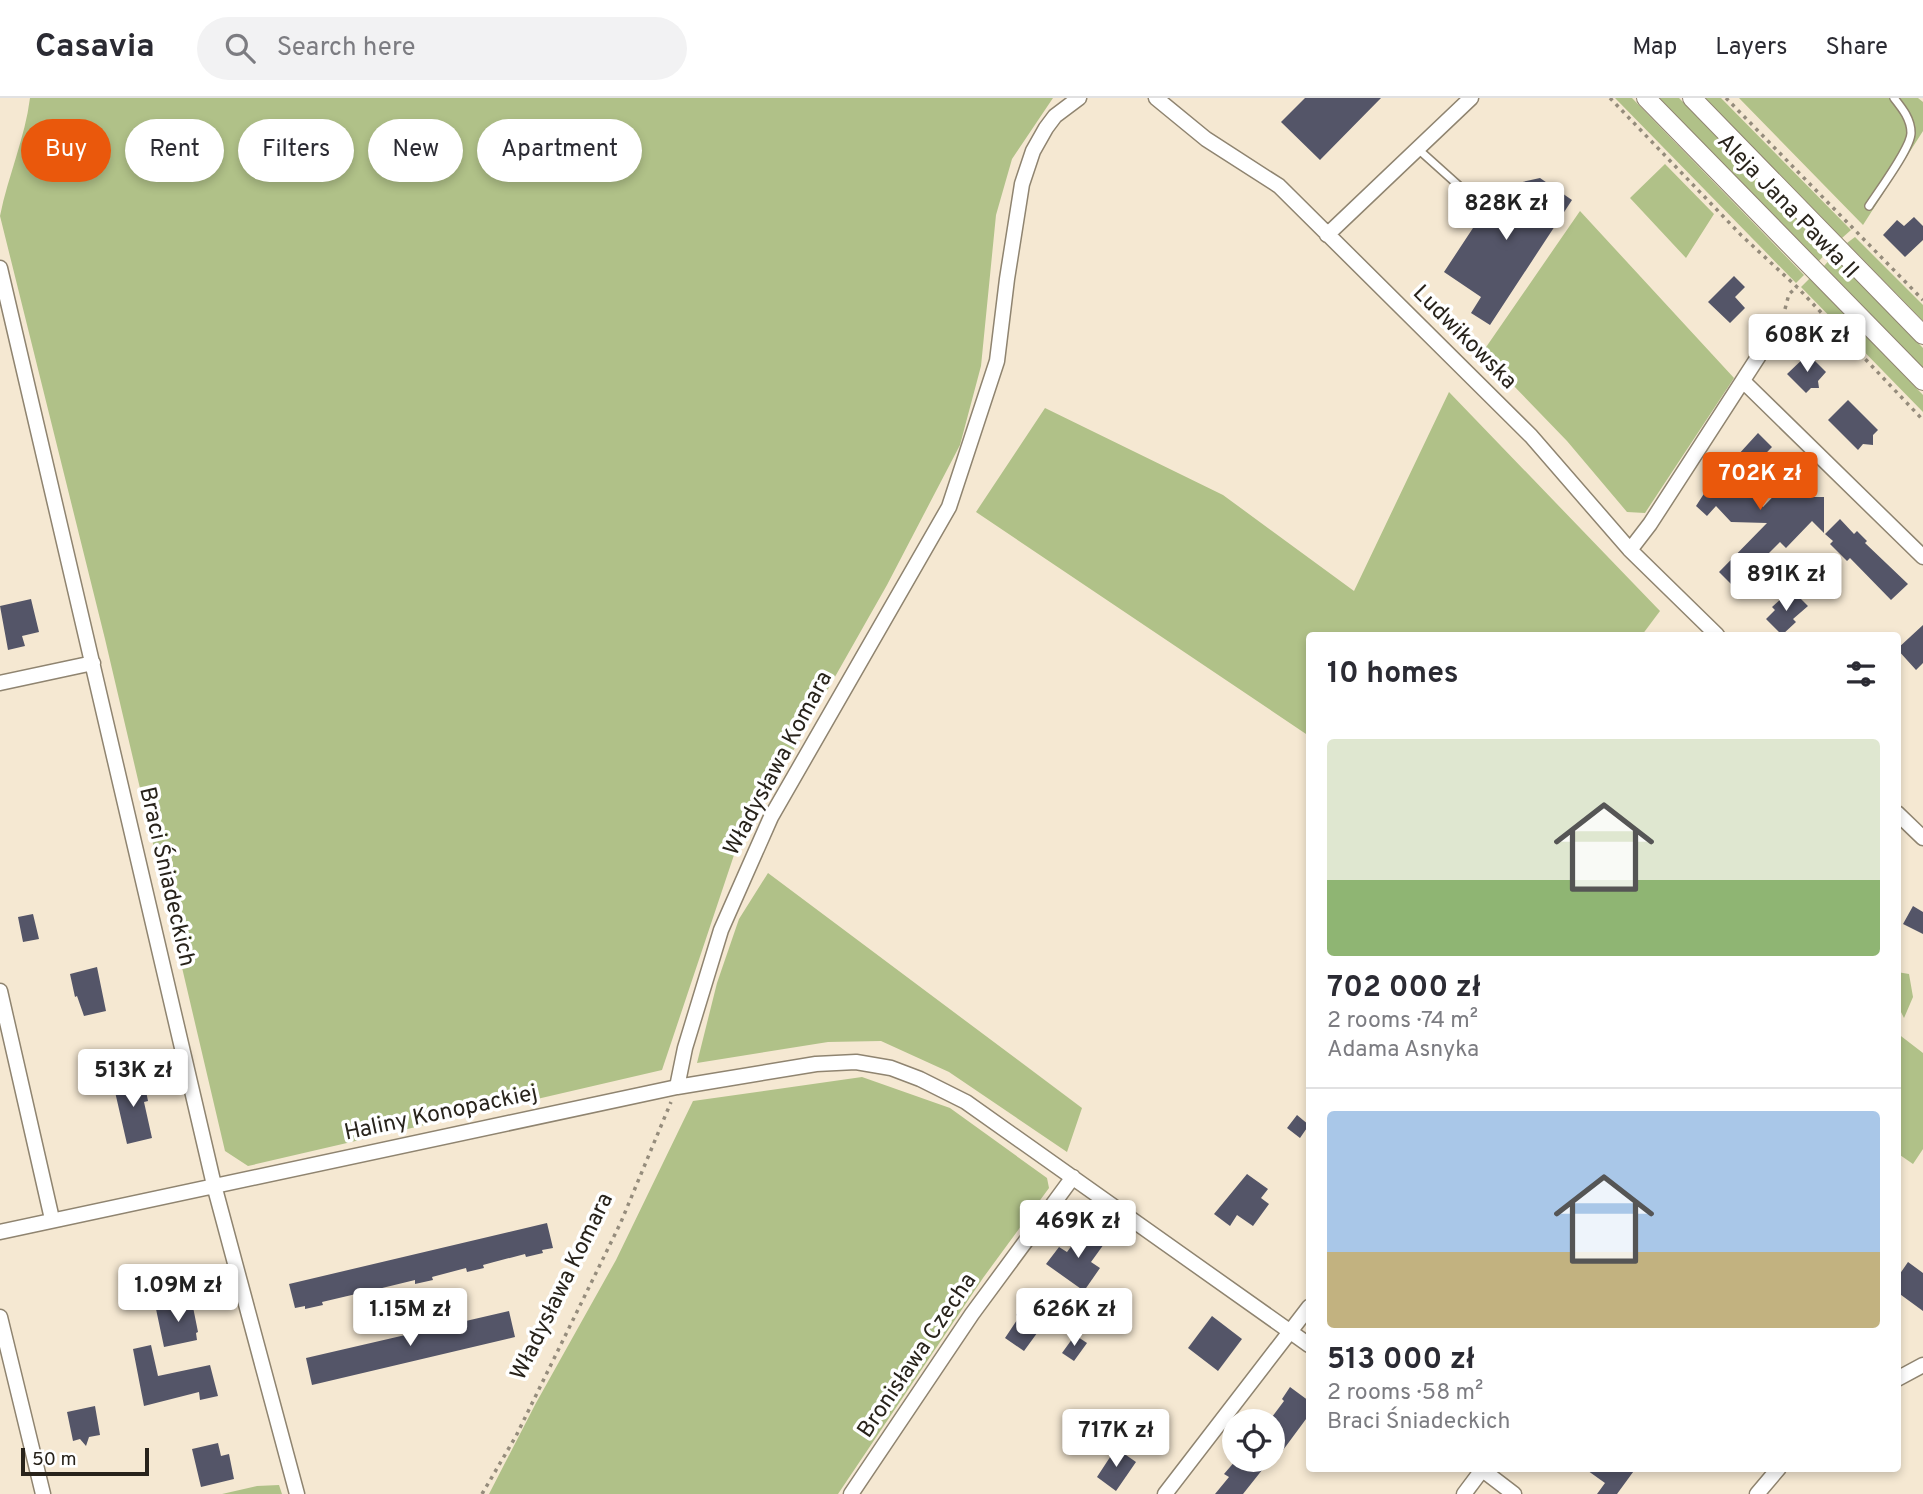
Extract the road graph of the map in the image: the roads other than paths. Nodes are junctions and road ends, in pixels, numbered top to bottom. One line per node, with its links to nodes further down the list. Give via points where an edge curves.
1 (1079, 98): 26 (street, Władysława Komara, via 1046,128 1022,184 997,361 950,508 771,817 721,930)
2 (1156, 98): 12 (street, Ludwikowska, via 1206,139 1268,177)
3 (1463, 98): 8 (street)
4 (1471, 98): 8 (street)
5 (1646, 98): 16 (street, Aleja Jana Pawła II)
6 (1692, 98): 15 (street, Aleja Jana Pawła II)
7 (1894, 98): 11 (lane, via 1906,115 1911,135)
8 (1456, 112): 9 (street)
9 (1418, 149): 10 (lane); 12 (street)
10 (1467, 193)
11 (1869, 206)
12 (1327, 235): 18 (street, Ludwikowska, via 1531,436)
13 (0, 268): 21 (street, Braci Śniadeckich)
14 (1780, 323): 17 (street)
15 (1923, 335)
16 (1923, 381)
17 (1744, 382): 18 (street); 19 (street)
18 (1630, 550): 20 (street, Ludwikowska)
19 (1923, 557)
20 (1714, 632)
21 (93, 663): 22 (street); 28 (street, Braci Śniadeckich)
22 (0, 683)
23 (1901, 817): 24 (street)
24 (1923, 838)
25 (0, 991): 29 (street)
26 (677, 1087): 27 (street, Haliny Konopackiej, via 840,1061 891,1068 966,1102); 28 (street, Haliny Konopackiej)
27 (1073, 1177): 33 (street, Haliny Konopackiej); 42 (street, Bronisława Czecha, via 972,1314)
28 (214, 1185): 29 (street, Haliny Konopackiej); 41 (street, Braci Śniadeckich)
29 (52, 1219): 30 (street, Haliny Konopackiej)
30 (0, 1232)
31 (1306, 1311): 33 (street)
32 (0, 1317): 40 (street)
33 (1291, 1332): 34 (street, Haliny Konopackiej); 43 (street)
34 (1306, 1343)
35 (1923, 1365): 36 (street)
36 (1901, 1376)
37 (1479, 1472): 44 (street)
38 (1485, 1472): 45 (street)
39 (1776, 1472): 46 (street)
40 (43, 1494)
41 (297, 1494)
42 (851, 1494)
43 (1165, 1494)
44 (1464, 1494)
45 (1514, 1494)
46 (1757, 1494)

